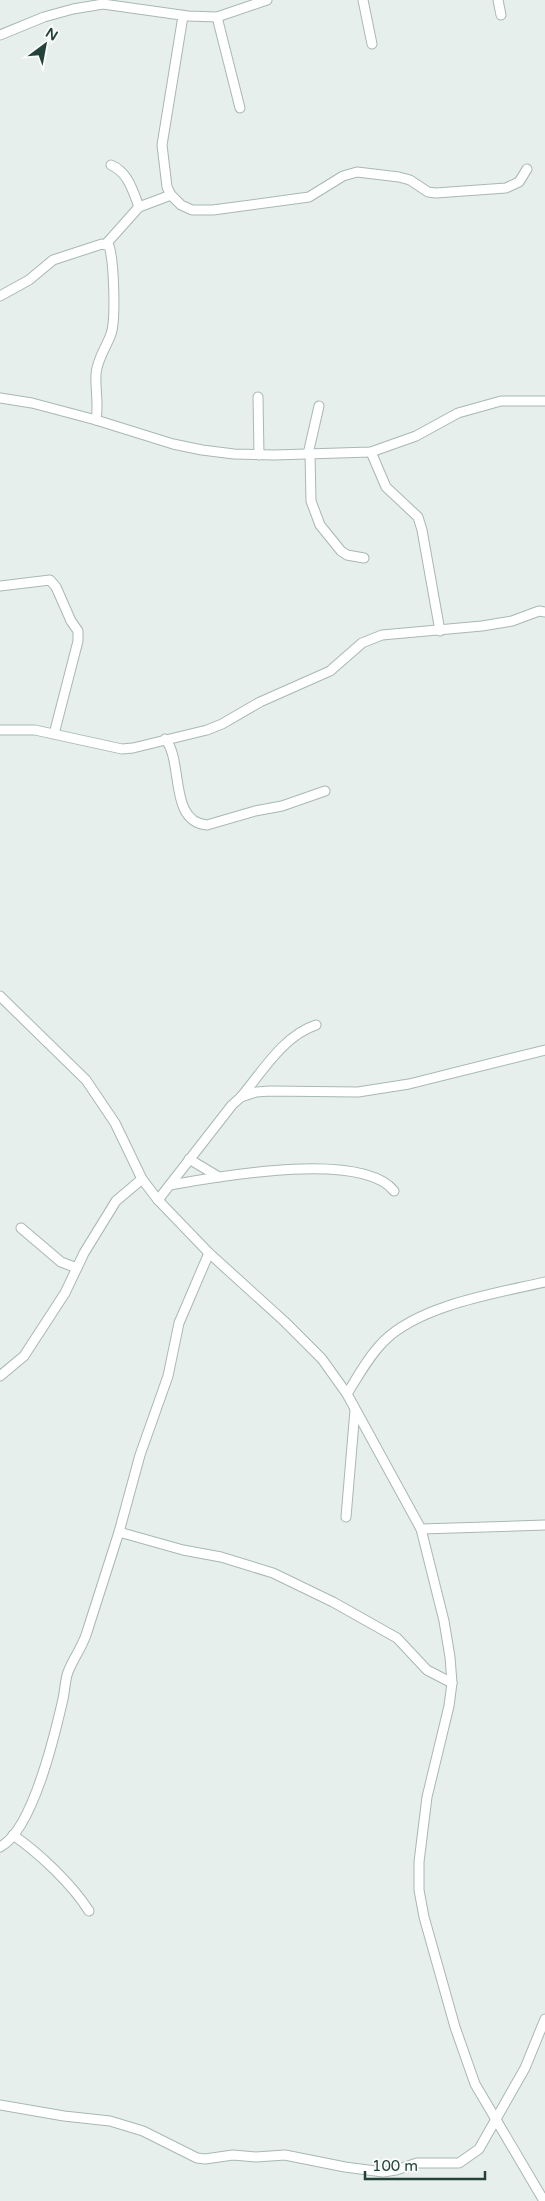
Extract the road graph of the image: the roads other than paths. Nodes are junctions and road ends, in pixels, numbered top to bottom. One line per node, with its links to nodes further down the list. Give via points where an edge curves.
1 (266, 0): 7 (street)
2 (363, 0): 9 (street)
3 (498, 0): 5 (street)
4 (99, 2): 6 (street); 8 (street, via 44,17)
5 (502, 15)
6 (183, 16): 7 (street); 13 (street, via 162,145 166,187)
7 (217, 17): 10 (street)
8 (0, 35)
9 (372, 44)
10 (240, 108)
11 (111, 165): 14 (street, via 124,174)
12 (527, 169): 13 (street, via 519,182 506,188 436,193 399,177 350,173 309,197 213,210 192,210)
13 (171, 195): 14 (street)
14 (139, 207): 15 (street)
15 (106, 244): 16 (street, via 53,260 29,280); 21 (street, via 110,251 113,326 98,361)
16 (0, 296)
17 (258, 397): 23 (street)
18 (0, 398): 21 (street)
19 (545, 401): 22 (street, via 501,401 458,413 416,436)
20 (318, 406): 24 (street)
21 (96, 420): 23 (street, via 173,444 202,450)
22 (371, 452): 24 (street); 28 (street, via 386,487 418,517)
23 (259, 454): 24 (street)
24 (309, 454): 25 (street, via 311,501 320,525 341,551)
25 (364, 558)
26 (0, 586): 30 (street, via 50,580 78,631)
27 (545, 612): 28 (street, via 512,621)
28 (440, 631): 31 (street, via 370,638 330,671 302,685 260,702 214,727)
29 (0, 730): 30 (street, via 36,730)
30 (54, 734): 31 (street, via 122,750)
31 (165, 739): 32 (street, via 171,746 182,801 189,817 200,825 282,806)
32 (325, 791)
33 (0, 996): 39 (street, via 86,1080 115,1123)
34 (316, 1025): 36 (street, via 292,1037)
35 (545, 1050): 36 (street, via 409,1084 358,1092 270,1090)
36 (241, 1098): 37 (street, via 215,1124)
37 (189, 1159): 38 (street); 40 (street)
38 (219, 1177): 40 (street); 41 (street, via 292,1168 320,1170 378,1179)
39 (142, 1179): 42 (street); 45 (street, via 116,1201)
40 (170, 1185): 42 (street)
41 (394, 1192)
42 (158, 1200): 44 (street)
43 (21, 1228): 45 (street, via 61,1262)
44 (208, 1253): 48 (street, via 322,1359); 53 (street, via 179,1323 168,1376 140,1455)
45 (77, 1268): 47 (street, via 66,1294 24,1356)
46 (545, 1282): 48 (street, via 466,1300 400,1328 384,1341)
47 (0, 1376)
48 (347, 1394): 49 (street)
49 (355, 1409): 50 (street); 52 (street)
50 (346, 1517)
51 (545, 1524): 52 (street)
52 (421, 1529): 54 (street, via 444,1621)
53 (119, 1532): 54 (street, via 222,1557 273,1574 333,1602 397,1638 427,1670); 55 (street, via 82,1649 68,1672 56,1731 38,1788)
54 (452, 1683): 60 (street, via 427,1797 419,1890 462,2052 475,2084)
55 (13, 1835): 56 (street); 57 (street, via 33,1850 81,1898)
56 (0, 1847)
57 (88, 1911)
58 (545, 2019): 60 (street, via 525,2068)
59 (0, 2105): 60 (street, via 110,2121 143,2131 205,2159 233,2155 285,2155 383,2172 417,2163 460,2163 479,2149)
60 (496, 2120): 61 (street)
61 (544, 2201)

